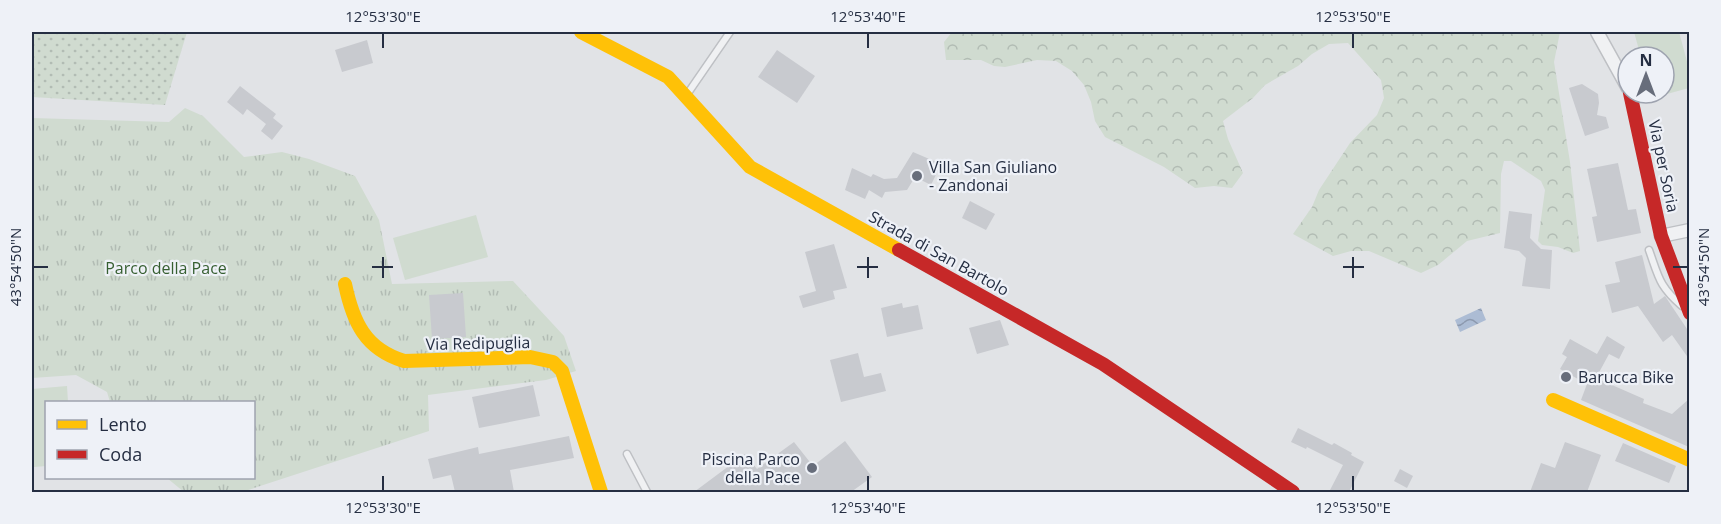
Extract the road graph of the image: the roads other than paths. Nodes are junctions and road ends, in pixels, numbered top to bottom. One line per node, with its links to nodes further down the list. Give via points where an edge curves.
1 (581, 32): 5 (street, Strada di San Bartolo, via 668,77)
2 (730, 32): 5 (lane)
3 (1597, 32): 4 (street)
4 (1616, 66)
5 (686, 96): 17 (street, Strada di San Bartolo, via 750,166 1103,364)
6 (1634, 105): 8 (street, Via per Soria)
7 (1689, 230): 8 (street)
8 (1661, 236): 11 (street, Via per Soria)
9 (1649, 250): 11 (lane, via 1666,292)
10 (345, 284): 15 (street, Via Redipuglia, via 349,307 369,343 388,357 404,361 530,357 553,362 562,372)
11 (1689, 313)
12 (1553, 400): 14 (street)
13 (627, 454): 16 (lane)
14 (1689, 460)
15 (601, 492)
16 (647, 492)
17 (1293, 492)

